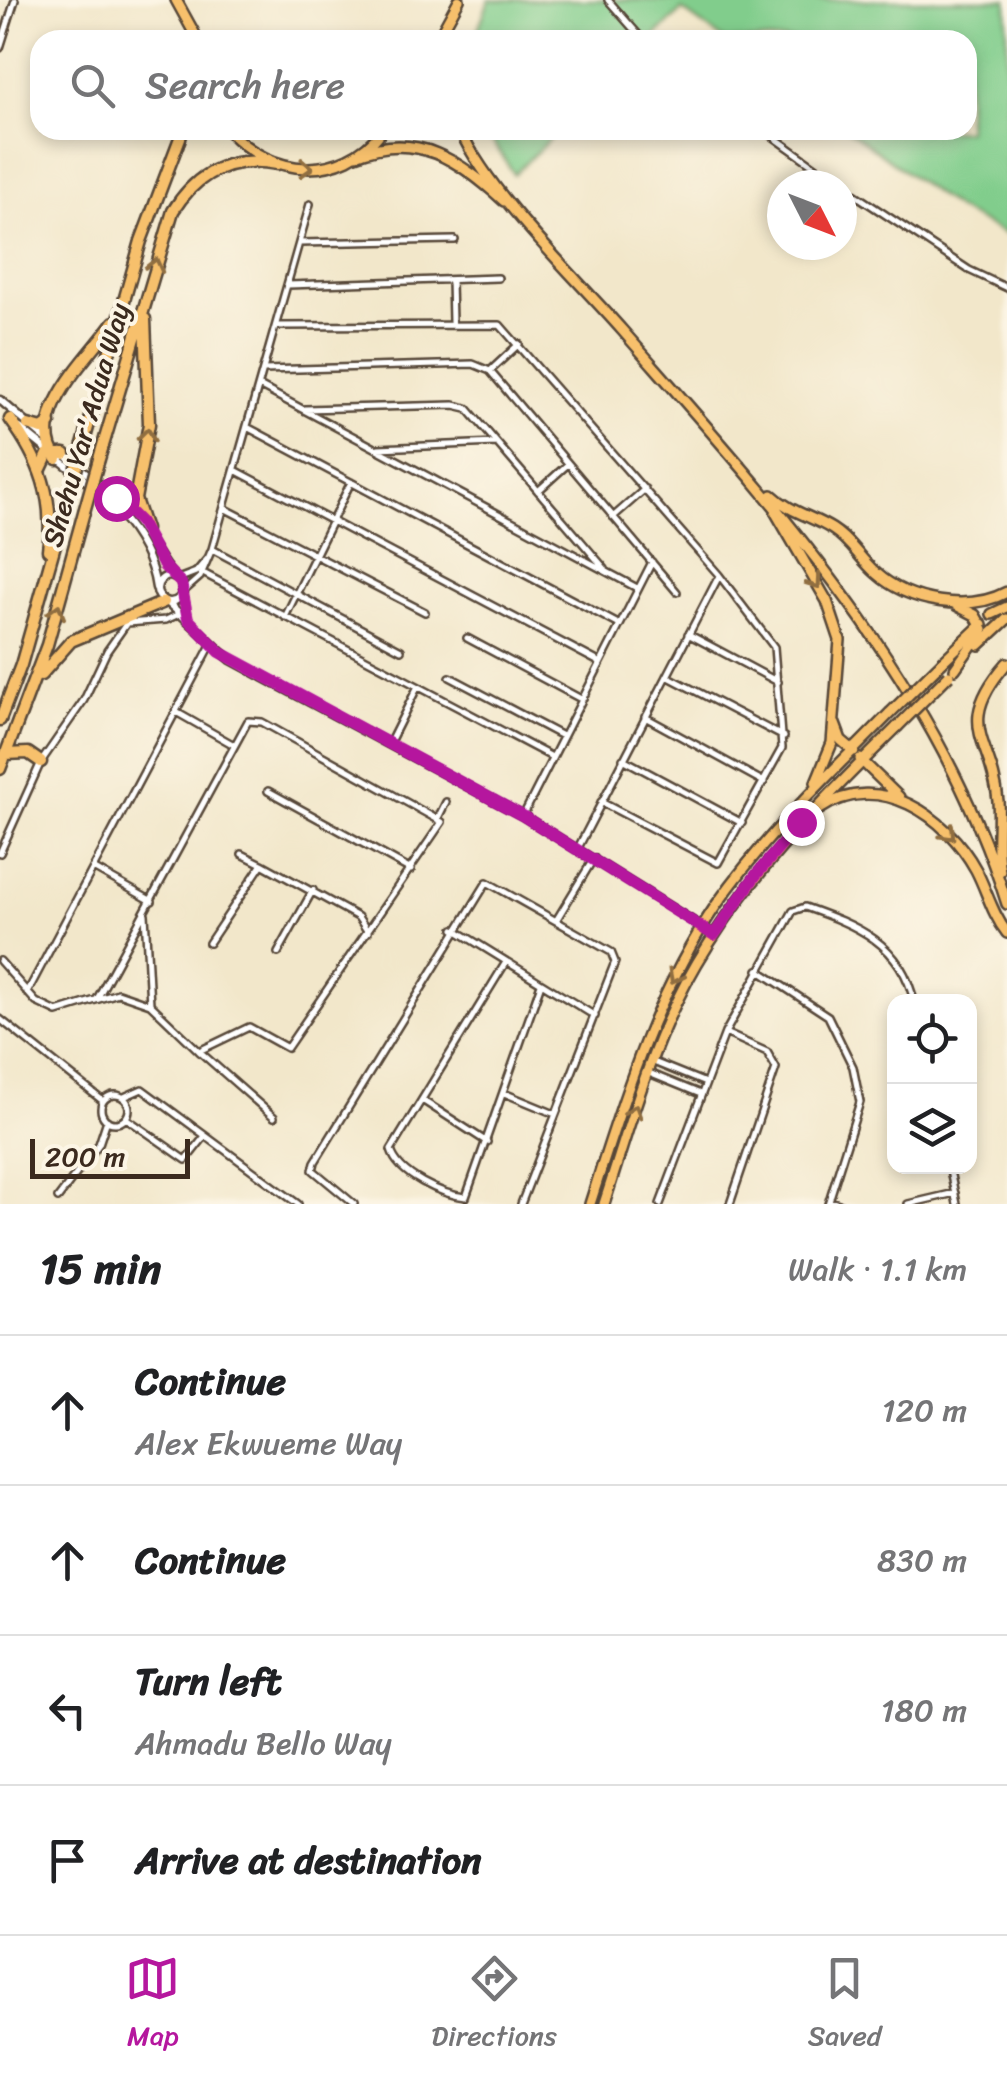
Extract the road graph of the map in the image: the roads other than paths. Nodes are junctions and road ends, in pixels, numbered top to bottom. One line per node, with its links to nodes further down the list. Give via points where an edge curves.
1 (15, 0): 9 (street)
2 (176, 0): 5 (main road)
3 (608, 0): 8 (street)
4 (457, 4): 6 (main road); 7 (main road)
5 (192, 30)
6 (442, 30)
7 (449, 30)
8 (634, 30)
9 (0, 48)
10 (180, 140): 28 (highway, Shehu Yar'Adua Way)
11 (243, 140): 16 (main road)
12 (373, 140): 15 (main road)
13 (466, 140): 20 (main road)
14 (778, 140): 17 (street)
15 (356, 156): 16 (main road, one-way to 15, via 319,170); 20 (main road, via 393,144 432,150 475,174)
16 (278, 164): 27 (highway, Shehu Yar'Adua Way, one-way to 16, via 166,226 191,186 225,165)
17 (819, 170)
18 (857, 196): 26 (street)
19 (310, 204): 22 (street)
20 (531, 227): 45 (main road)
21 (455, 240): 22 (street)
22 (300, 243): 25 (street)
23 (498, 278): 24 (street)
24 (450, 280): 25 (street); 29 (street)
25 (288, 284): 30 (street)
26 (1007, 288)
27 (147, 294): 56 (highway, one-way to 27, via 134,500 149,424); 95 (highway, Shehu Yar'Adua Way, one-way to 27, bridge)
28 (123, 304): 39 (highway, via 64,389); 66 (highway, Shehu Yar'Adua Way, bridge)
29 (452, 323): 30 (street); 31 (street, via 500,324)
30 (277, 326): 32 (street)
31 (519, 344): 33 (street); 50 (street)
32 (264, 370): 33 (street, via 473,364); 34 (street)
33 (490, 371): 46 (street)
34 (258, 386): 36 (street); 41 (street)
35 (0, 400): 40 (street)
36 (305, 409): 42 (street, via 461,405); 43 (street)
37 (0, 411): 38 (street)
38 (10, 419): 44 (street); 47 (highway)
39 (50, 422): 40 (highway, via 42,430); 44 (highway)
40 (28, 425): 44 (street)
41 (246, 428): 48 (street); 49 (street)
42 (496, 443): 43 (street); 51 (street)
43 (375, 448): 60 (street)
44 (54, 452): 47 (highway); 56 (street); 64 (street, via 129,525 150,557)
45 (738, 463): 52 (main road); 72 (main road, via 784,506 840,534 884,580)
46 (568, 464): 51 (street); 54 (street)
47 (40, 470): 66 (highway, via 51,510)
48 (235, 470): 53 (street); 55 (street)
49 (352, 482): 55 (street); 81 (street)
50 (645, 489): 54 (street); 62 (street)
51 (538, 491): 60 (street)
52 (767, 498): 99 (main road, one-way to 99, via 838,626); 128 (main road, via 898,672 961,791)
53 (224, 508): 57 (street); 58 (street)
54 (613, 517): 59 (street)
55 (332, 520): 58 (street); 87 (street)
56 (144, 529): 63 (street)
57 (210, 553): 61 (street); 63 (street, via 196,572); 70 (street)
58 (314, 557): 70 (street); 75 (street)
59 (652, 562): 65 (street); 67 (street)
60 (606, 571): 65 (street)
61 (203, 572): 69 (street); 78 (street)
62 (719, 575): 83 (street); 92 (street, via 770,637)
63 (176, 578): 64 (street, via 164,577); 69 (street)
64 (156, 588): 71 (street)
65 (637, 588): 81 (street)
66 (43, 591): 98 (highway, Shehu Yar'Adua Way)
67 (677, 592)
68 (1007, 592): 72 (main road, via 973,603)
69 (182, 593): 71 (street); 77 (street)
70 (296, 594): 78 (street); 86 (street)
71 (165, 602): 74 (highway); 77 (street)
72 (948, 602): 82 (main road)
73 (1007, 608): 76 (main road)
74 (135, 610): 80 (street); 95 (highway, via 58,650)
75 (425, 612)
76 (992, 614)
77 (185, 616): 80 (street); 85 (street)
78 (285, 617): 93 (street)
79 (1007, 619): 89 (main road)
80 (127, 623): 108 (street)
81 (618, 624): 87 (street)
82 (982, 624): 89 (main road, via 980,638); 105 (main road, bridge, via 887,716)
83 (688, 634): 90 (street); 92 (street)
84 (467, 638): 94 (street)
85 (212, 645): 96 (street); 103 (street)
86 (401, 650)
87 (599, 662): 94 (street)
88 (1007, 663): 128 (main road, via 985,696 978,724 997,792)
89 (952, 672): 105 (main road, bridge, via 874,749)
90 (666, 675): 97 (street); 101 (street)
91 (450, 677): 100 (street)
92 (778, 682): 101 (street)
93 (418, 687): 103 (street); 106 (street)
94 (581, 699): 100 (street)
95 (23, 712): 104 (highway, Shehu Yar'Adua Way)
96 (176, 712): 102 (street); 125 (street)
97 (644, 717): 107 (street); 110 (street)
98 (0, 720)
99 (834, 722): 105 (main road); 115 (main road, via 825,768)
100 (562, 736): 106 (street)
101 (784, 737): 110 (street)
102 (234, 744): 117 (street, via 254,719); 129 (street)
103 (389, 744): 116 (street)
104 (6, 754): 108 (highway, via 28,753); 109 (highway, Shehu Yar'Adua Way)
105 (858, 755): 112 (main road); 115 (main road); 118 (main road)
106 (552, 757): 116 (street)
107 (624, 759): 114 (street); 119 (street)
108 (41, 762): 121 (street)
109 (0, 769)
110 (764, 782): 119 (street)
111 (268, 791): 126 (street)
112 (902, 799): 118 (main road, via 848,796); 136 (main road, one-way to 136, via 961,847)
113 (446, 802): 117 (street)
114 (602, 802): 119 (street, via 714,863); 120 (street)
115 (796, 810): 133 (main road)
116 (523, 816): 120 (street)
117 (438, 818): 126 (street, via 442,824)
118 (801, 822): 137 (main road)
119 (742, 823)
120 (578, 848): 123 (street)
121 (0, 853)
122 (242, 854): 124 (street)
123 (594, 858): 132 (street); 133 (street)
124 (262, 864): 127 (street); 138 (street)
125 (93, 868): 129 (street); 144 (street)
126 (411, 870): 135 (street)
127 (313, 890): 135 (street, via 358,917); 139 (street)
128 (1004, 893): 130 (main road)
129 (152, 901): 131 (street)
130 (1007, 904)
131 (145, 914): 146 (street); 147 (street)
132 (557, 919): 134 (street, via 488,882); 148 (street, via 613,956)
133 (702, 928): 137 (street); 172 (main road, one-way to 172, via 635,1062)
134 (454, 930): 141 (street); 170 (street, via 315,1162 321,1181)
135 (368, 932): 151 (street, via 292,1046 280,1046 249,1026)
136 (1007, 933)
137 (714, 935): 152 (main road)
138 (210, 943)
139 (278, 953)
140 (0, 961): 144 (street)
141 (506, 962): 143 (street); 157 (street)
142 (758, 970): 145 (street, via 793,911 805,906 876,938 902,966); 150 (street); 168 (street, via 828,1016 853,1067 860,1102)
143 (541, 984): 148 (street); 154 (street)
144 (27, 993): 146 (street, via 57,1012)
145 (911, 994)
146 (97, 998): 147 (street, via 132,994)
147 (150, 1004): 151 (street)
148 (594, 1016): 159 (street)
149 (0, 1020): 158 (street)
150 (725, 1033): 153 (street); 175 (street, via 766,1052 776,1068)
151 (199, 1052): 160 (street)
152 (648, 1066): 153 (street); 155 (street); 173 (main road, one-way to 152)
153 (703, 1082): 155 (street)
154 (504, 1093): 159 (street); 164 (street)
155 (698, 1093): 174 (street)
156 (124, 1097): 158 (street); 161 (street); 163 (street, via 142,1089)
157 (422, 1100): 164 (street); 164 (street, via 391,1150 396,1162 427,1184 466,1197)
158 (103, 1101): 162 (street)
159 (556, 1114): 171 (street)
160 (274, 1117)
161 (126, 1118): 162 (street); 163 (street, via 186,1160)
162 (106, 1120): 167 (street, via 99,1144)
163 (205, 1136): 169 (street)
164 (487, 1142)
165 (951, 1174): 166 (street)
166 (955, 1193): 177 (street); 178 (street)
167 (58, 1198)
168 (828, 1203): 176 (street)
169 (298, 1204)
170 (354, 1204)
171 (521, 1204)
172 (590, 1204)
173 (604, 1204)
174 (660, 1204)
175 (730, 1204)
176 (839, 1204)
177 (908, 1204)
178 (957, 1204)

